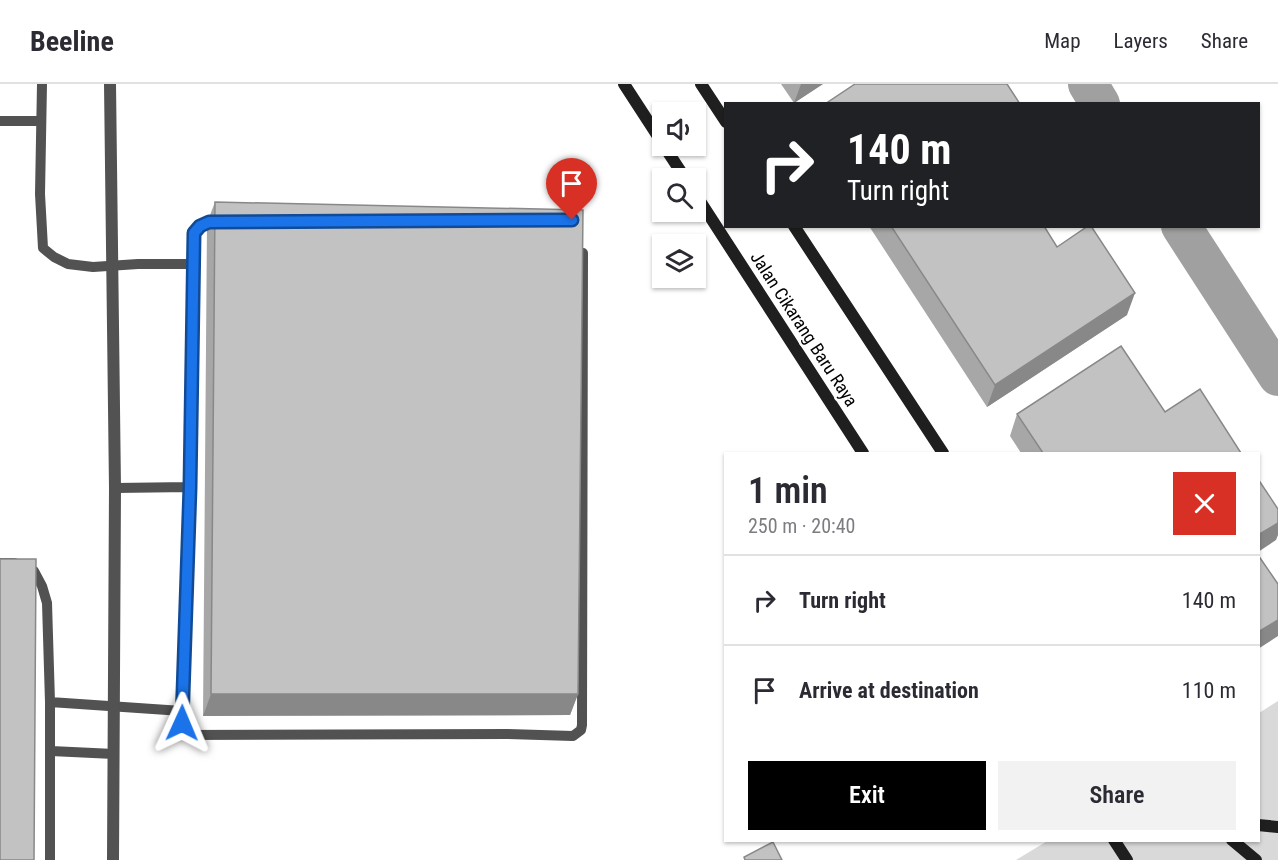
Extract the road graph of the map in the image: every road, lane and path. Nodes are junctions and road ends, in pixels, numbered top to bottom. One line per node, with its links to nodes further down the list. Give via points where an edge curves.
1 (42, 84): 7 (lane)
2 (110, 84): 14 (street)
3 (624, 84): 8 (main road)
4 (701, 84): 5 (main road)
5 (724, 119)
6 (0, 121): 7 (lane)
7 (40, 121): 14 (lane, via 44,248 68,264)
8 (652, 128)
9 (706, 210): 15 (main road, Jalan Cikarang Baru Raya)
10 (232, 222): 13 (lane, via 200,226 194,233)
11 (795, 228): 16 (main road)
12 (583, 244): 22 (lane, via 581,730 573,736 182,735)
13 (194, 264): 14 (lane); 17 (lane)
14 (112, 265): 18 (street)
15 (862, 452)
16 (941, 452)
17 (190, 487): 18 (lane); 22 (lane)
18 (115, 488): 21 (street)
19 (0, 563): 20 (lane, via 14,563 34,571 42,586)
20 (50, 702): 21 (lane); 23 (lane)
21 (114, 707): 22 (lane); 24 (street)
22 (182, 711)
23 (51, 751): 24 (lane); 29 (lane)
24 (114, 754): 30 (street)
25 (1260, 825): 26 (main road)
26 (1278, 827)
27 (1115, 842): 31 (main road)
28 (1234, 842): 32 (main road)
29 (50, 860)
30 (113, 860)
31 (1127, 860)
32 (1256, 860)

